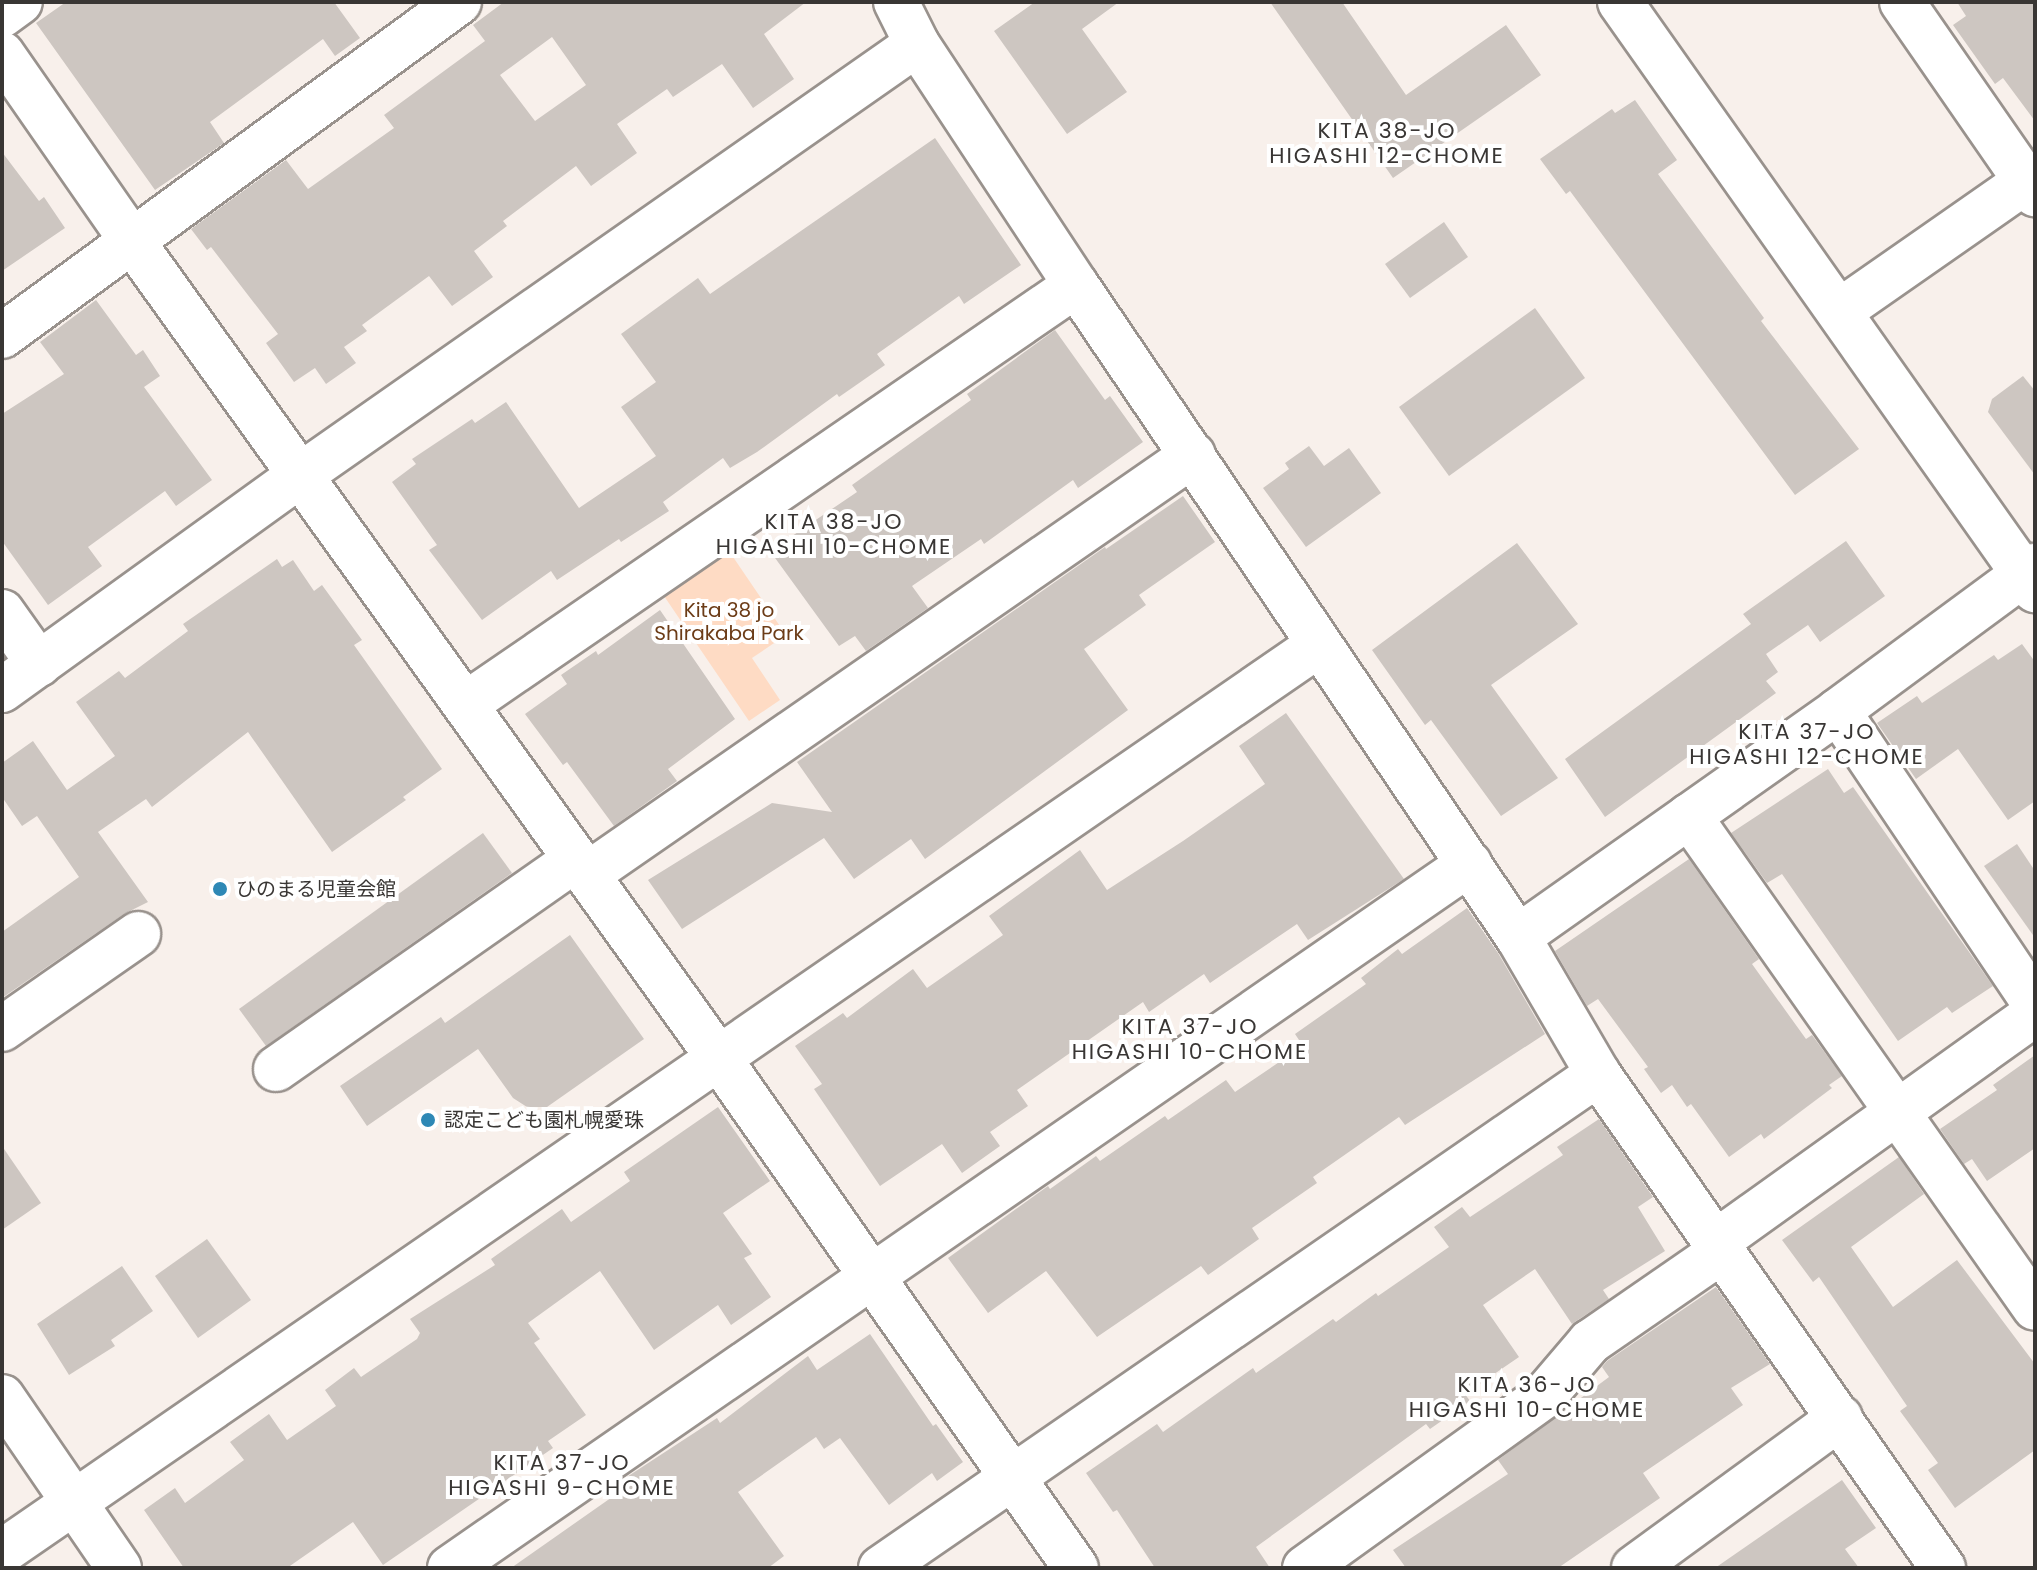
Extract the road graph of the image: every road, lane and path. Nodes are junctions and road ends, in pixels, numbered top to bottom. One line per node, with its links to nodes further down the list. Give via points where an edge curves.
1 (20, 2): 6 (street)
2 (459, 2): 10 (street)
3 (896, 2): 7 (street)
4 (1620, 2): 12 (street)
5 (1902, 2): 9 (street)
6 (2, 15)
7 (917, 44): 11 (street); 15 (street)
8 (2, 54): 10 (street)
9 (2032, 183): 12 (street)
10 (132, 241): 13 (street); 15 (street)
11 (1076, 285): 14 (street); 21 (street)
12 (1840, 311): 16 (street)
13 (2, 336)
14 (1193, 455): 18 (street); 25 (street)
15 (302, 474): 19 (street); 21 (street)
16 (2031, 577): 22 (street)
17 (2, 612): 19 (street)
18 (1318, 645): 24 (street); 31 (street)
19 (39, 664): 20 (street)
20 (2, 690)
21 (466, 704): 25 (street)
22 (1838, 711): 23 (street); 28 (street)
23 (1689, 816): 27 (street); 34 (street)
24 (1469, 864): 27 (street); 36 (street)
25 (582, 866): 31 (street); 32 (street)
26 (138, 934): 30 (street)
27 (1518, 937): 33 (street)
28 (2035, 1004)
29 (2035, 1014): 34 (street)
30 (2, 1029)
31 (718, 1057): 36 (street); 41 (street)
32 (276, 1069)
33 (1598, 1074): 35 (street); 40 (street)
34 (1897, 1113): 35 (street); 37 (street)
35 (1719, 1246): 39 (street); 48 (street, via 1590,1342 1544,1396)
36 (873, 1276): 40 (street); 45 (street)
37 (2035, 1308)
38 (2, 1397): 41 (street)
39 (1840, 1418): 43 (street); 49 (street)
40 (1014, 1477): 46 (street); 47 (street)
41 (74, 1503): 42 (street); 44 (street)
42 (2, 1552)
43 (1637, 1567)
44 (119, 1568)
45 (450, 1568)
46 (881, 1568)
47 (1076, 1568)
48 (1305, 1568)
49 (1943, 1568)

